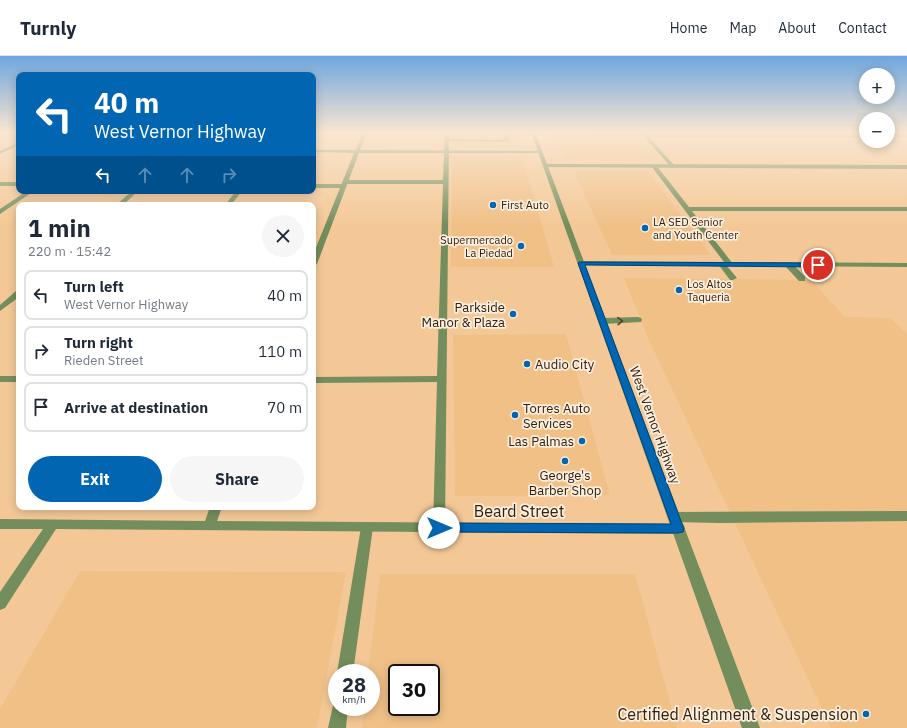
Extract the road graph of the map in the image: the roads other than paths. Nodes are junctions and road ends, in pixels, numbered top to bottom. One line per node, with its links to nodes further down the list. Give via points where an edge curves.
1 (353, 163): 11 (street)
2 (446, 163): 8 (street)
3 (670, 163): 6 (street)
4 (545, 165): 5 (street); 20 (street, West Vernor Highway)
5 (654, 166): 6 (street); 16 (street)
6 (672, 166): 7 (street)
7 (907, 167)
8 (446, 182): 11 (street); 32 (street)
9 (0, 184): 10 (street)
10 (16, 184)
11 (345, 184): 12 (street); 19 (street)
12 (316, 186)
13 (27, 194): 18 (street)
14 (132, 194): 15 (street)
15 (123, 202)
16 (687, 209): 17 (street); 21 (street)
17 (907, 209)
18 (0, 212)
19 (316, 256)
20 (581, 263): 21 (street); 29 (street, West Vernor Highway)
21 (725, 264): 22 (street); 24 (street)
22 (789, 265): 23 (street); 25 (street)
23 (907, 265)
24 (733, 278)
25 (802, 279)
26 (16, 296): 27 (street)
27 (0, 309)
28 (638, 320): 29 (street, one-way to 28)
29 (603, 321): 36 (street, West Vernor Highway)
30 (0, 379): 31 (street)
31 (16, 379)
32 (442, 379): 33 (street); 41 (street)
33 (316, 380)
34 (215, 510): 39 (street)
35 (907, 516): 36 (street, Beard Street, via 719,518)
36 (676, 523): 41 (street, Beard Street); 46 (street, West Vernor Highway)
37 (0, 524): 38 (street, Beard Street)
38 (53, 524): 39 (street, Beard Street); 42 (street)
39 (209, 526): 40 (street, Beard Street)
40 (367, 527): 41 (street, Beard Street); 43 (street)
41 (439, 528)
42 (0, 604)
43 (346, 664)
44 (339, 716): 45 (street)
45 (337, 728)
46 (751, 728)

